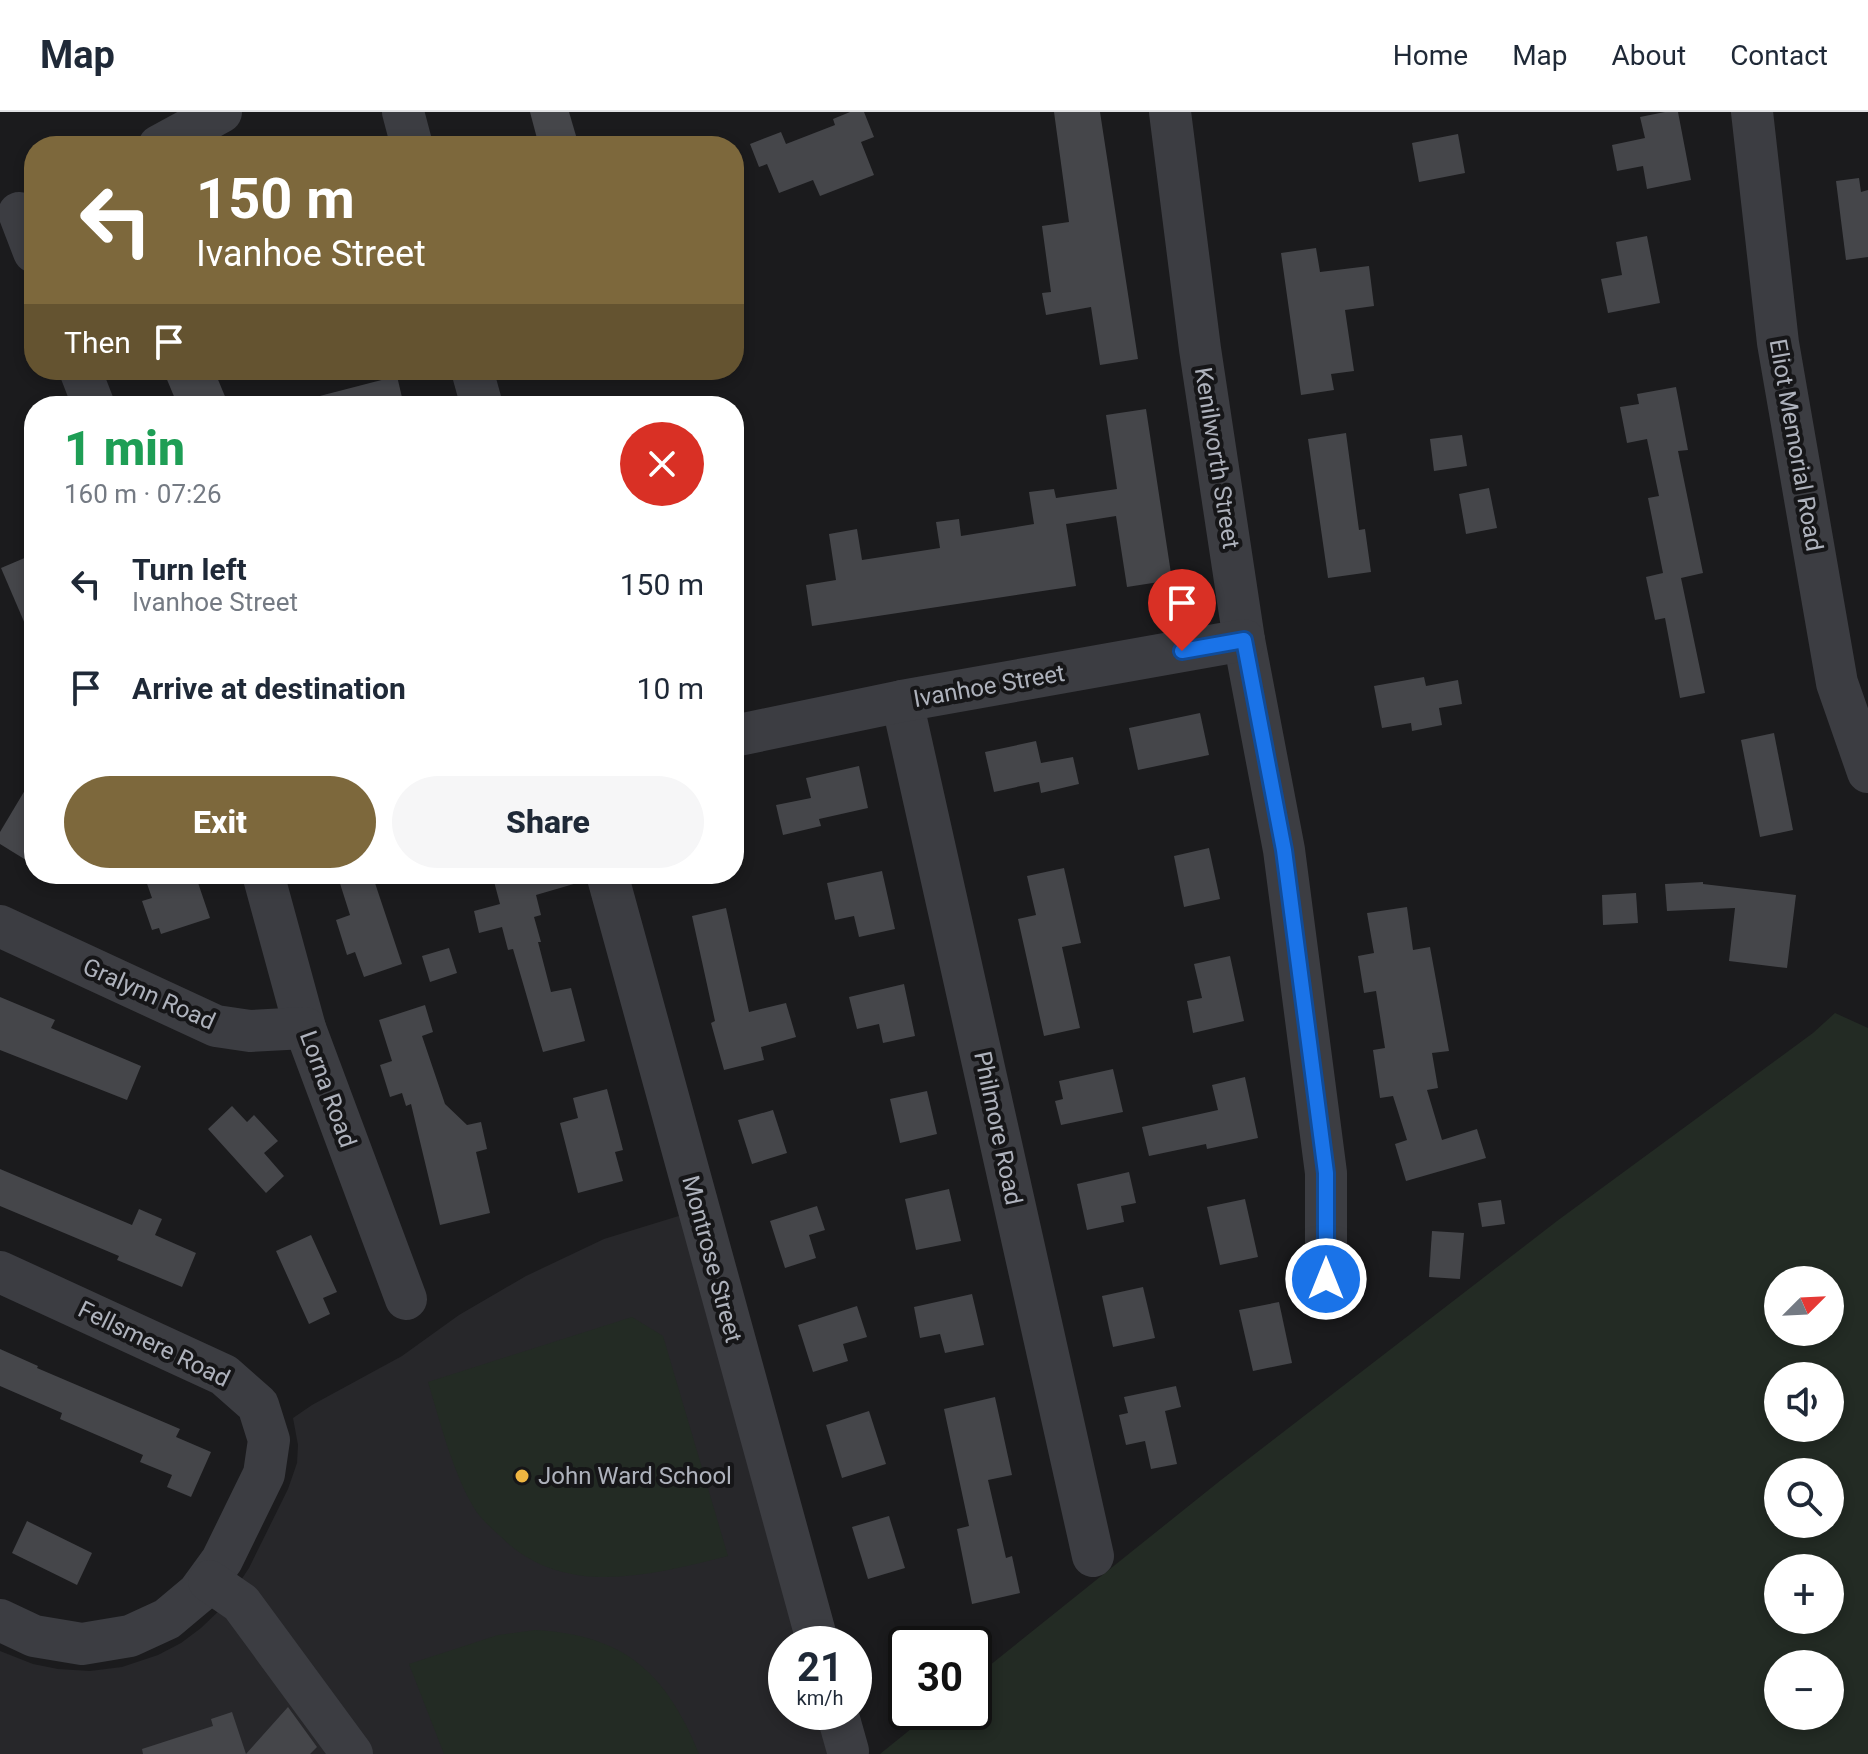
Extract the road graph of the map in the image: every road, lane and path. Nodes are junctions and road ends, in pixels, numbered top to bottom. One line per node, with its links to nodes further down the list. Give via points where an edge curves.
1 (221, 112): 5 (street)
2 (403, 112): 6 (street)
3 (1170, 112): 7 (street, Kenilworth Street)
4 (1752, 112): 10 (street, Eliot Memorial Road, via 1778,343 1832,656)
5 (177, 136)
6 (409, 136)
7 (1244, 640): 8 (street, Ivanhoe Street); 16 (street, Kenilworth Street, via 1284,850 1326,1173)
8 (902, 701): 9 (street, Ivanhoe Street); 18 (street, Philmore Road)
9 (744, 734)
10 (1868, 772)
11 (266, 884): 14 (street, Lorna Road)
12 (610, 884): 21 (street, Montrose Street)
13 (0, 926): 14 (street, Gralynn Road, via 216,1026 250,1031)
14 (305, 1028): 17 (street, Lorna Road)
15 (0, 1272): 19 (street, Fellsmere Road, via 224,1375 258,1405 268,1428 269,1452 255,1495)
16 (1326, 1279)
17 (406, 1299)
18 (1093, 1556)
19 (209, 1581): 20 (street, via 167,1619 114,1640 58,1641); 22 (street, via 241,1603)
20 (0, 1620)
21 (813, 1626)
22 (352, 1754)

